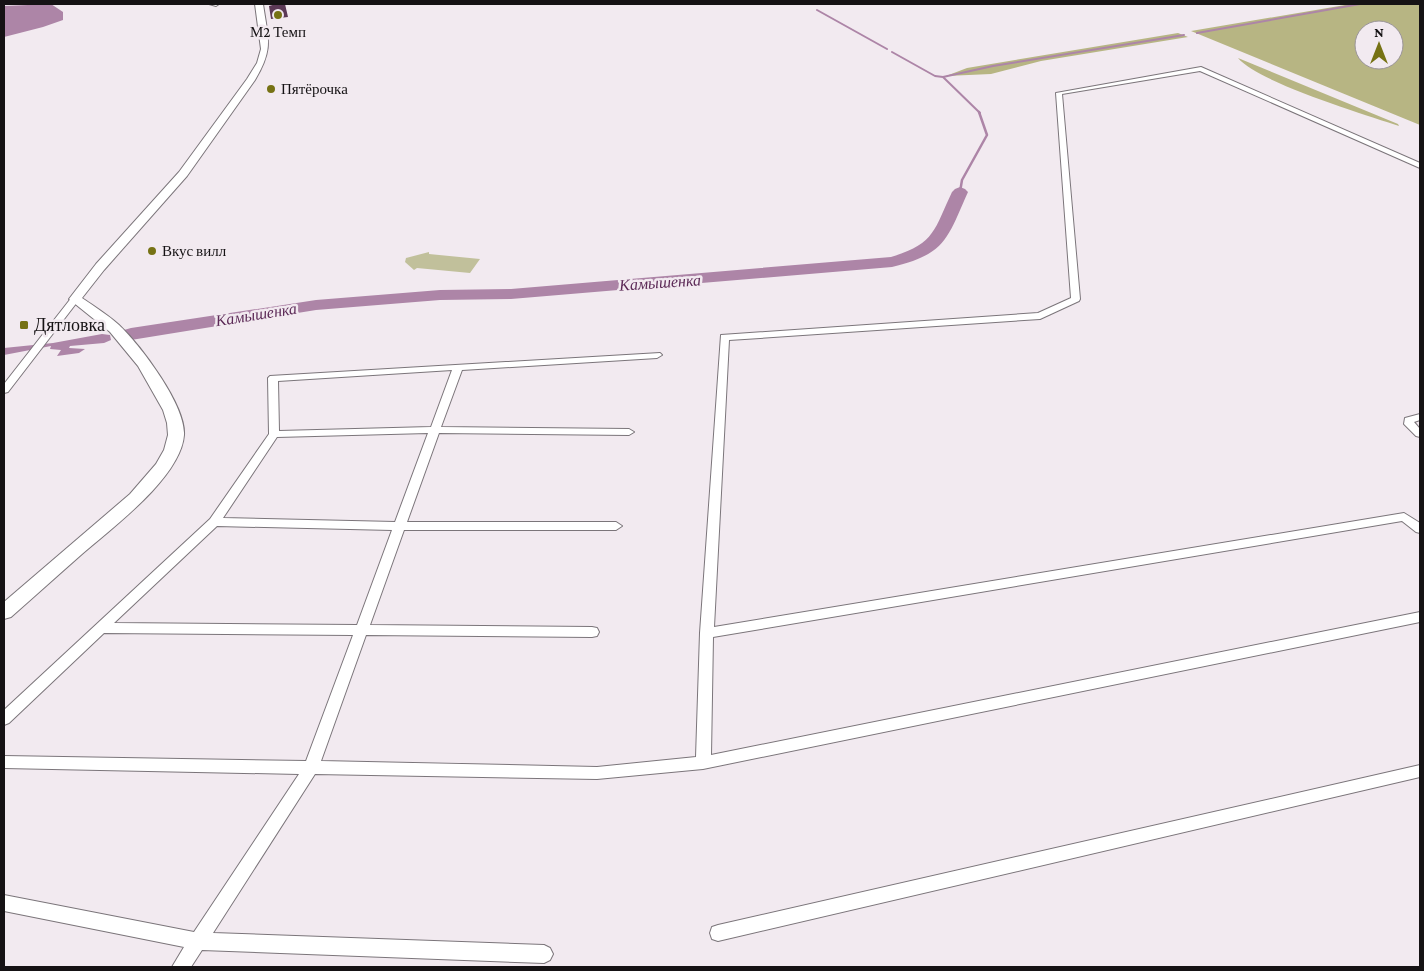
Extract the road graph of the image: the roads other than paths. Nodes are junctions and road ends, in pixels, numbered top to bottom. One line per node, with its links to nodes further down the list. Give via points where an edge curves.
1 (212, 4): 2 (street)
2 (216, 4)
3 (259, 4): 5 (street, via 264,56 252,80 194,160)
4 (1420, 166): 23 (street, via 1201,69 1059,93 1076,298 1040,316 724,338)
5 (75, 299): 8 (street); 18 (street, via 114,328 143,363 172,412 176,424 175,441 160,470 138,494)
6 (657, 355): 7 (street)
7 (458, 367): 10 (street); 12 (street, via 273,378)
8 (4, 390)
9 (1420, 417): 13 (street, via 1409,420 1409,424)
10 (435, 430): 11 (street); 12 (street); 15 (street)
11 (629, 432)
12 (274, 434): 14 (street)
13 (1420, 434)
14 (214, 522): 15 (street); 20 (street)
15 (400, 526): 16 (street); 21 (street)
16 (616, 526)
17 (1420, 529): 23 (street, via 1404,517)
18 (4, 612)
19 (1420, 617): 26 (street)
20 (100, 628): 21 (street); 24 (street)
21 (361, 631): 22 (street); 27 (street)
22 (592, 632)
23 (707, 633): 26 (street)
24 (4, 719)
25 (4, 762): 27 (street)
26 (703, 763): 27 (street, via 597,773)
27 (311, 768): 31 (street)
28 (1420, 770): 30 (street)
29 (4, 903): 31 (street)
30 (718, 933)
31 (198, 941): 32 (street); 33 (street)
32 (544, 954)
33 (181, 967)

